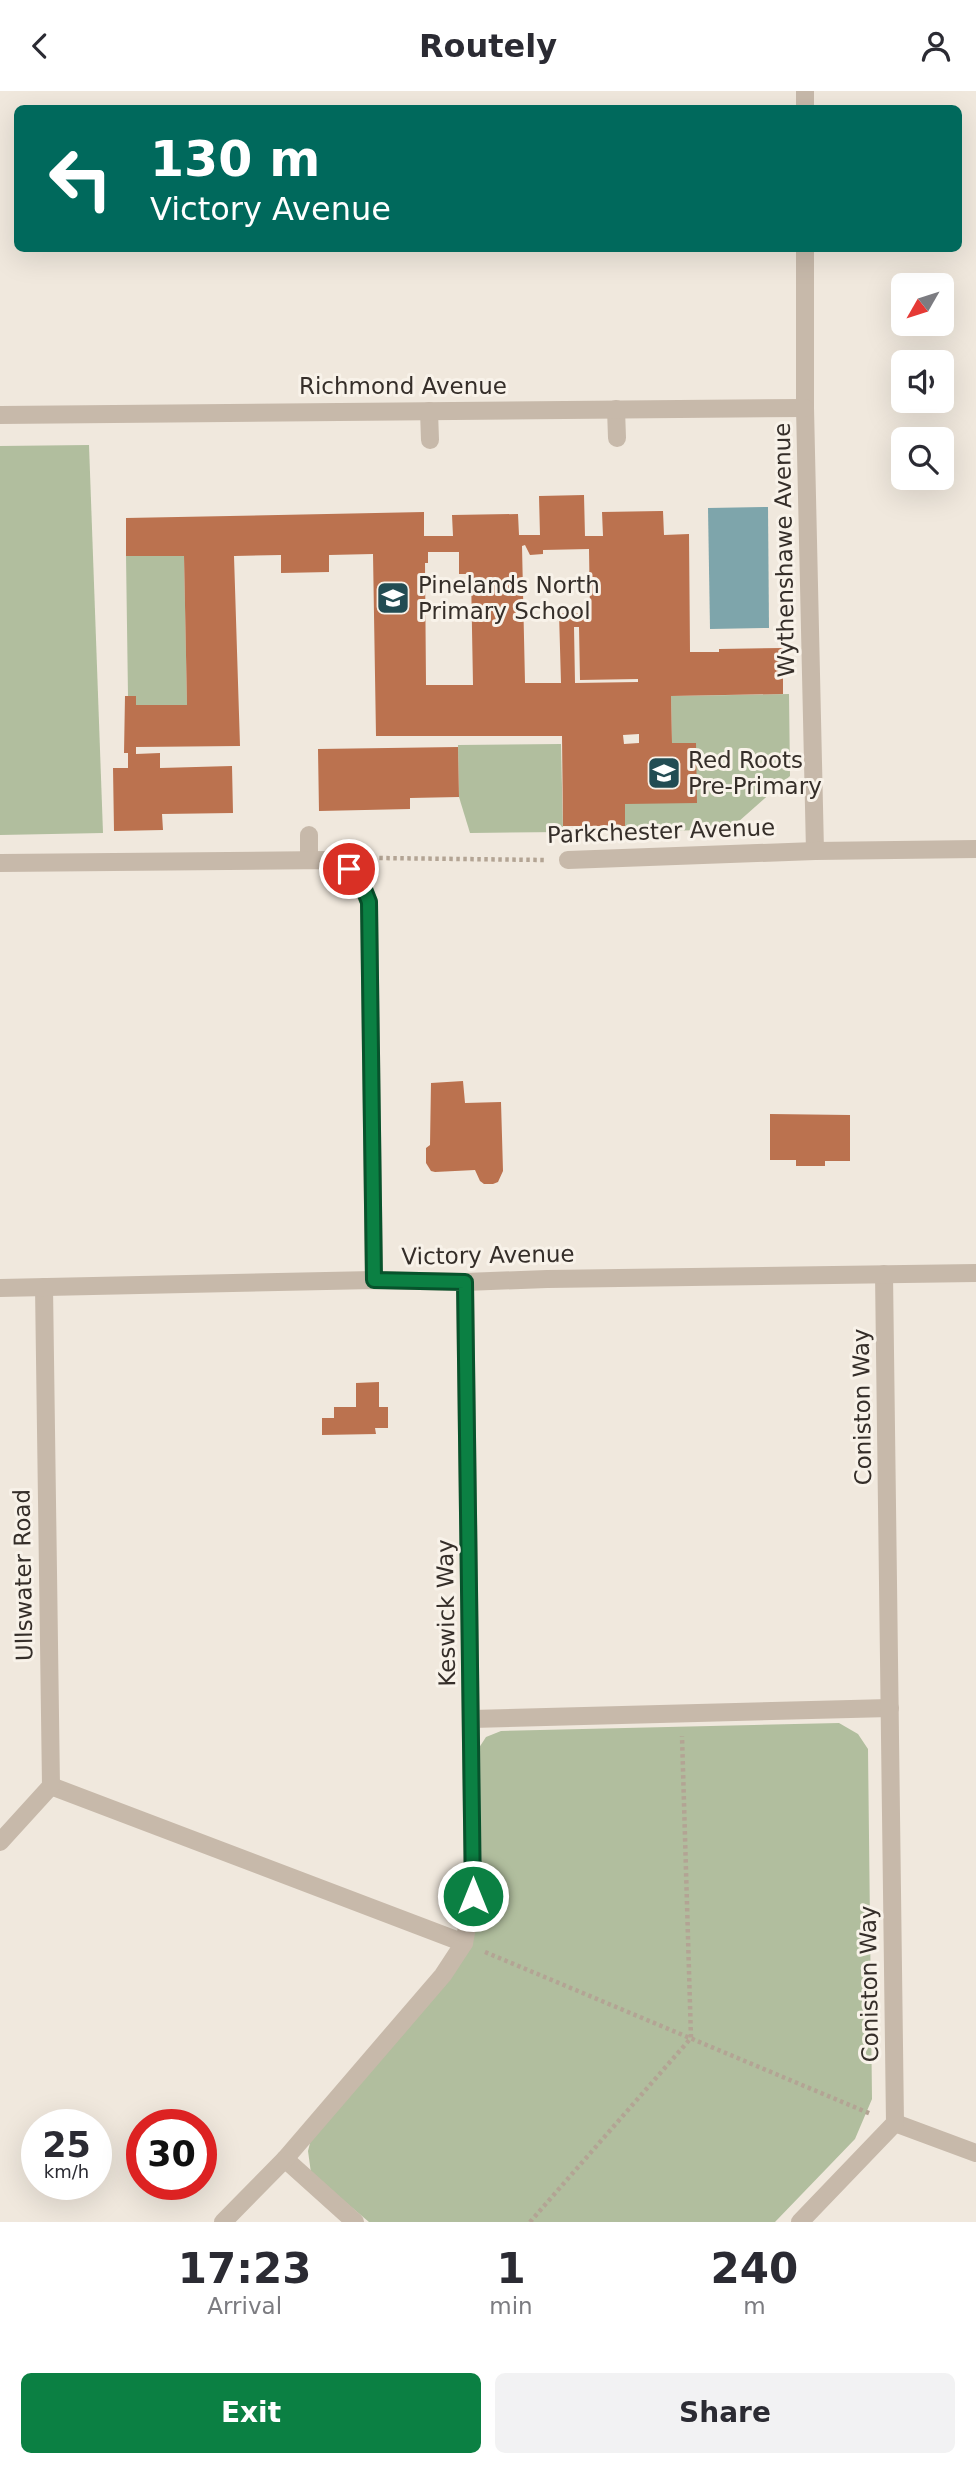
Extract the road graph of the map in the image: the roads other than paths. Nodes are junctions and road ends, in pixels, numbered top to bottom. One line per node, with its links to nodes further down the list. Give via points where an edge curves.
1 (805, 252): 2 (street, Wythenshawe Avenue)
2 (806, 408): 3 (street, Richmond Avenue); 10 (street, Wythenshawe Avenue)
3 (616, 409): 4 (street, Richmond Avenue); 6 (street)
4 (429, 411): 5 (street, Richmond Avenue); 7 (street)
5 (0, 415)
6 (617, 438)
7 (429, 440)
8 (309, 835): 11 (street)
9 (976, 849): 10 (street, Parkchester Avenue)
10 (815, 851): 12 (street, Parkchester Avenue)
11 (309, 860): 13 (street); 16 (street, via 329,860 349,869 369,902)
12 (568, 860)
13 (0, 863)
14 (976, 1273): 15 (street, Victory Avenue)
15 (884, 1274): 17 (street, Victory Avenue); 20 (street, Coniston Way)
16 (374, 1280): 17 (street, Victory Avenue); 18 (street, Victory Avenue)
17 (465, 1282): 21 (street, Keswick Way)
18 (44, 1287): 19 (street, Victory Avenue); 22 (street, Ullswater Road)
19 (0, 1288)
20 (890, 1708): 21 (street); 25 (street, Coniston Way)
21 (472, 1719): 24 (street, Keswick Way, via 473,1896)
22 (51, 1786): 23 (street); 24 (street)
23 (0, 1842)
24 (464, 1943): 27 (street, Keswick Way, via 443,1975)
25 (895, 2123): 26 (street); 30 (street)
26 (976, 2153)
27 (285, 2159): 28 (street, Keswick Way); 29 (street)
28 (223, 2222)
29 (355, 2222)
30 (800, 2222)

